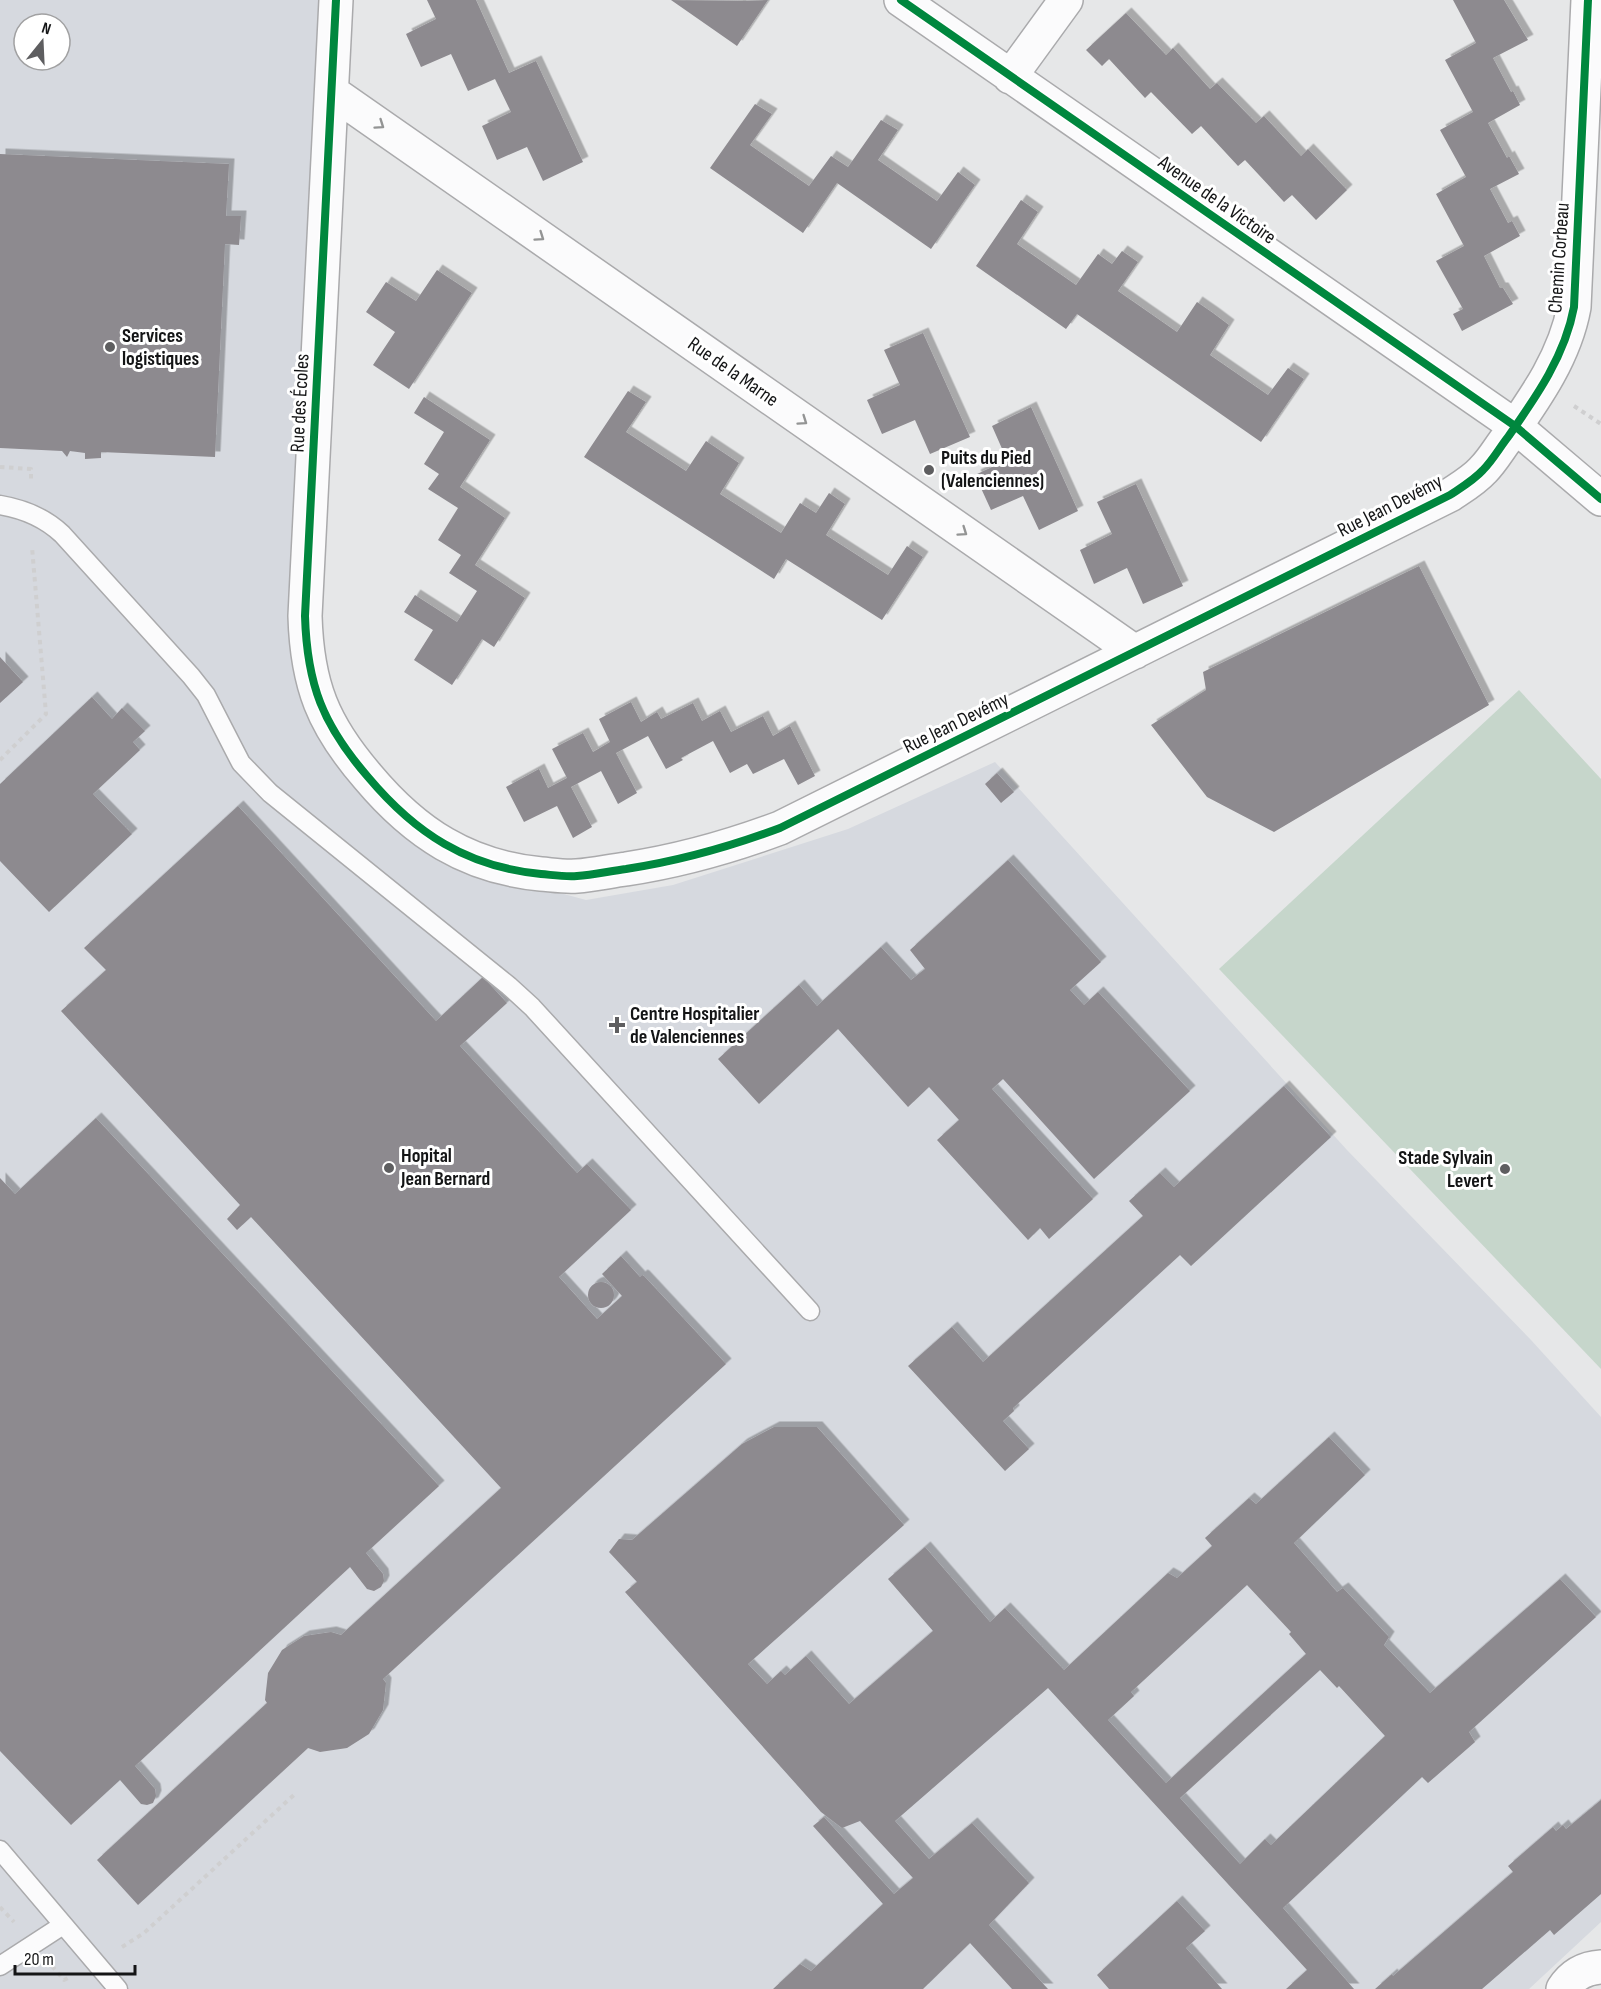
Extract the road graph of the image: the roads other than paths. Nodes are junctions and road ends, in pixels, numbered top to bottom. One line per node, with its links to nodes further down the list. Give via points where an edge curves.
1 (336, 0): 6 (street, Rue des Écoles)
2 (901, 0): 5 (street, Avenue de la Victoire)
3 (1066, 0): 5 (street)
4 (1588, 0): 7 (street, Chemin Corbeau, via 1574,307 1564,347)
5 (1010, 77): 7 (street, Avenue de la Victoire)
6 (332, 92): 10 (street, Rue de la Marne, one-way to 10); 11 (street, Rue des Écoles, via 306,643 315,694 325,717)
7 (1515, 426): 8 (street); 10 (street, Rue Jean Devémy, via 1484,469 1450,495)
8 (1601, 499)
9 (0, 505): 12 (lane, via 30,512 62,534 191,676 210,702 241,763 254,777 532,1007)
10 (1135, 652): 11 (street, Rue Jean Devémy, via 780,828 725,848 648,865 577,876 501,868 465,855 430,835)
11 (377, 788)
12 (810, 1311)
13 (0, 1850): 14 (lane)
14 (63, 1925): 15 (lane); 17 (lane)
15 (0, 1966)
16 (1601, 1967): 18 (street, via 1580,1972)
17 (118, 1989)
18 (1563, 1989)

